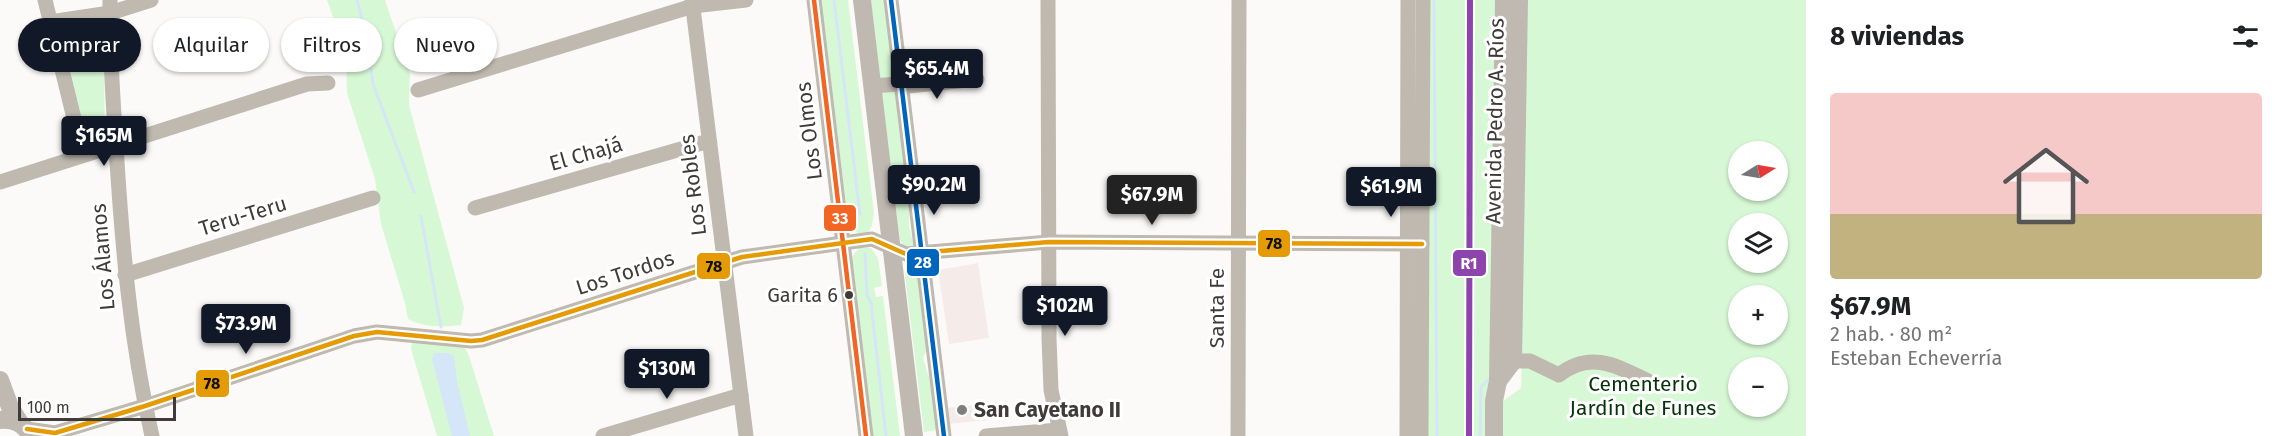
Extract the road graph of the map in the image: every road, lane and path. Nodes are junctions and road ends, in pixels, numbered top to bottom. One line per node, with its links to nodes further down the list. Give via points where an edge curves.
1 (45, 0): 15 (street)
2 (151, 0): 14 (street)
3 (746, 0): 13 (street)
4 (814, 0): 30 (street, Los Olmos)
5 (862, 0): 21 (main road)
6 (891, 0): 20 (street)
7 (1048, 0): 29 (street)
8 (1239, 0): 31 (street, Santa Fe)
9 (1408, 0): 32 (street)
10 (1423, 0): 32 (street)
11 (1504, 0): 37 (main road, Avenida Pedro A. Ríos)
12 (1519, 0): 37 (main road, Avenida Pedro A. Ríos)
13 (692, 3): 22 (street); 23 (street, Los Robles)
14 (110, 6): 16 (street); 24 (street, Los Álamos)
15 (49, 18)
16 (65, 18)
17 (62, 72): 25 (street)
18 (977, 79): 20 (street)
19 (328, 83): 24 (street, via 307,84)
20 (901, 84): 21 (street); 34 (street)
21 (872, 86): 33 (main road)
22 (418, 90)
23 (709, 141): 28 (street, El Chajá); 35 (street, Los Robles)
24 (116, 146): 25 (street); 36 (street, Los Álamos)
25 (83, 155): 26 (street)
26 (0, 182)
27 (373, 198): 36 (street, Teru-Teru)
28 (475, 208)
29 (1049, 242): 31 (street, Los Tordos); 34 (street, Los Tordos); 45 (street, via 1051,390)
30 (844, 243): 33 (street, Los Tordos, via 872,239); 35 (street, Los Tordos); 50 (street, Los Olmos)
31 (1238, 243): 32 (street, Los Tordos); 54 (street, Santa Fe)
32 (1415, 244): 55 (street); 56 (street)
33 (891, 248): 34 (street, Los Tordos, via 906,254); 51 (main road)
34 (922, 253): 52 (street)
35 (724, 263): 41 (street, Los Robles); 42 (street, Los Tordos, via 482,340 377,332 354,336)
36 (125, 275): 42 (street, Los Álamos)
37 (1506, 317): 38 (main road, Avenida Pedro A. Ríos)
38 (1506, 361): 40 (street, via 1530,361 1559,375 1572,364 1600,361); 57 (main road, via 1494,401)
39 (0, 380): 44 (main road, via 10,407)
40 (1648, 381)
41 (741, 395): 48 (street); 49 (street, Los Robles)
42 (145, 406): 46 (street, Los Tordos); 47 (street, Los Álamos)
43 (0, 420): 44 (main road, via 11,419)
44 (26, 429): 46 (street)
45 (1060, 433): 53 (street)
46 (53, 434)
47 (152, 436)
48 (603, 436)
49 (746, 436)
50 (867, 436)
51 (914, 436)
52 (944, 436)
53 (986, 436)
54 (1238, 436)
55 (1407, 436)
56 (1421, 436)
57 (1494, 436)

